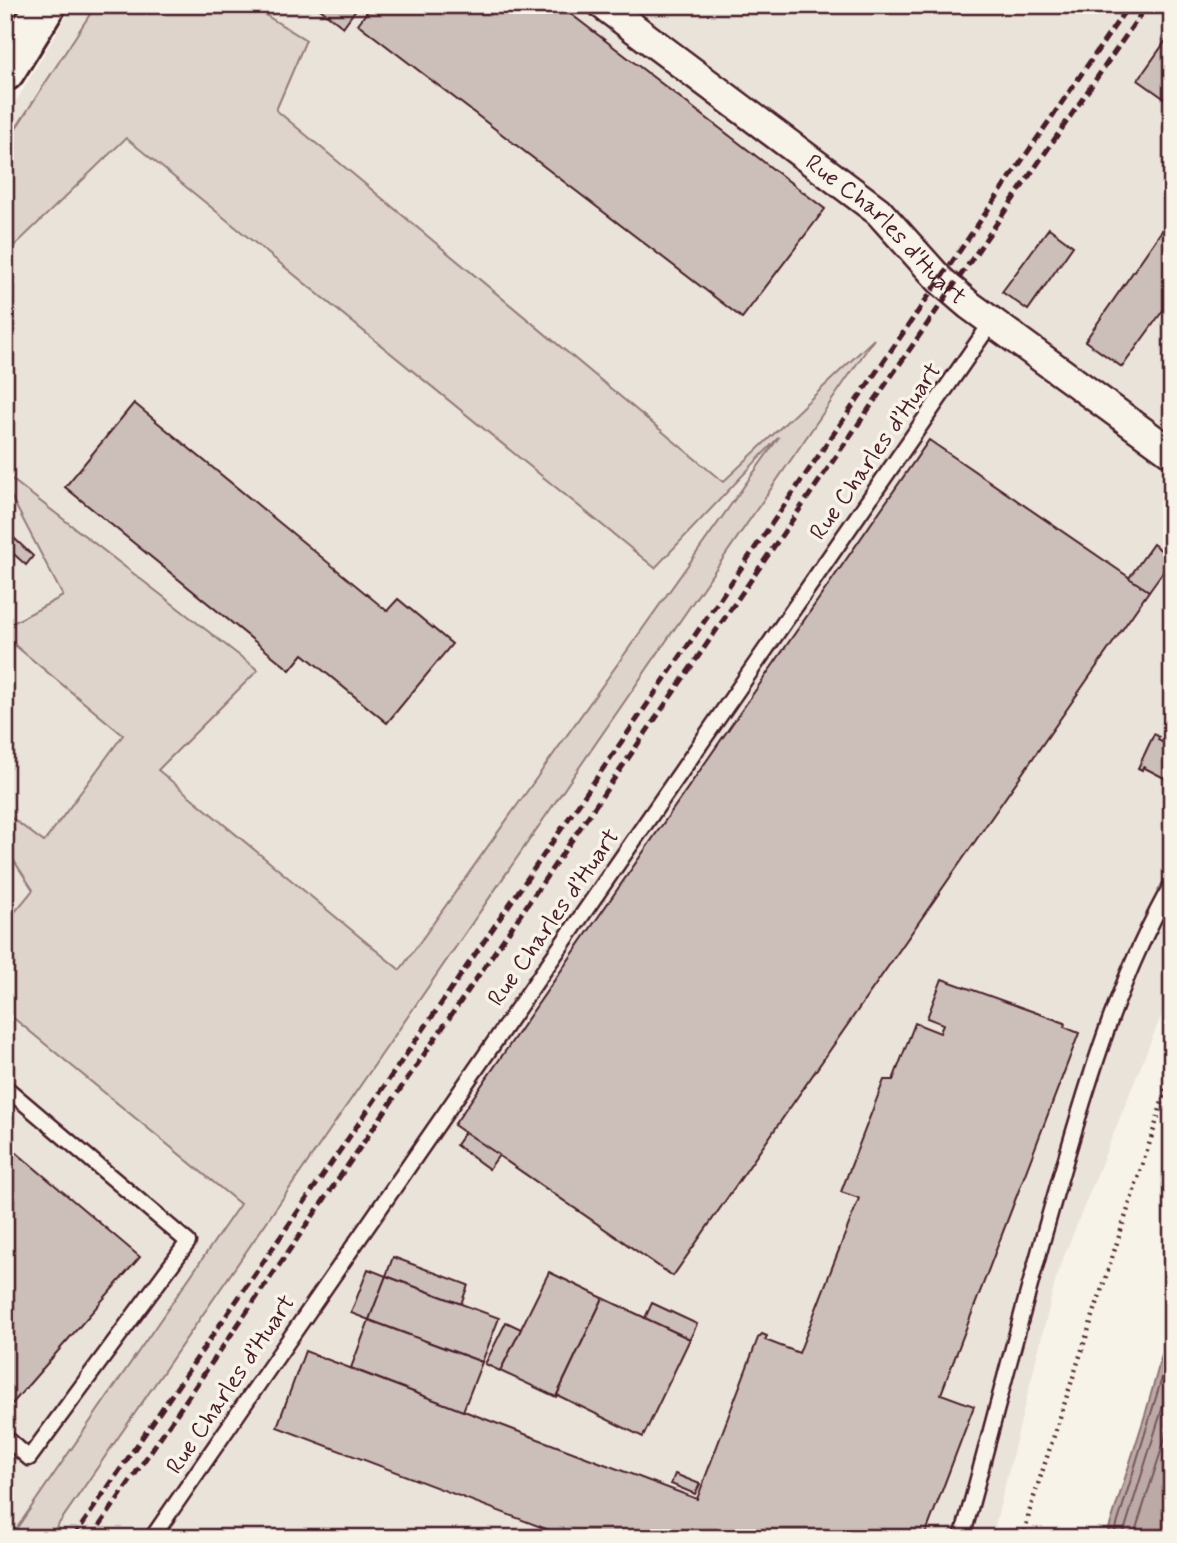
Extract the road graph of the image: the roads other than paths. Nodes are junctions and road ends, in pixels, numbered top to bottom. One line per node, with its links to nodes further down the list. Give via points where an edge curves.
1 (46, 5): 3 (main road)
2 (603, 5): 4 (street, Rue Charles d'Huart, via 878,211 940,279)
3 (5, 71)
4 (992, 323): 5 (street, Rue Charles d'Huart); 9 (lane, Rue Charles d’Huart)
5 (1172, 453)
6 (1172, 884): 10 (lane, via 1097,1052 1038,1251)
7 (5, 1087): 8 (lane, via 188,1242 29,1458)
8 (5, 1437)
9 (152, 1538)
10 (962, 1538)

